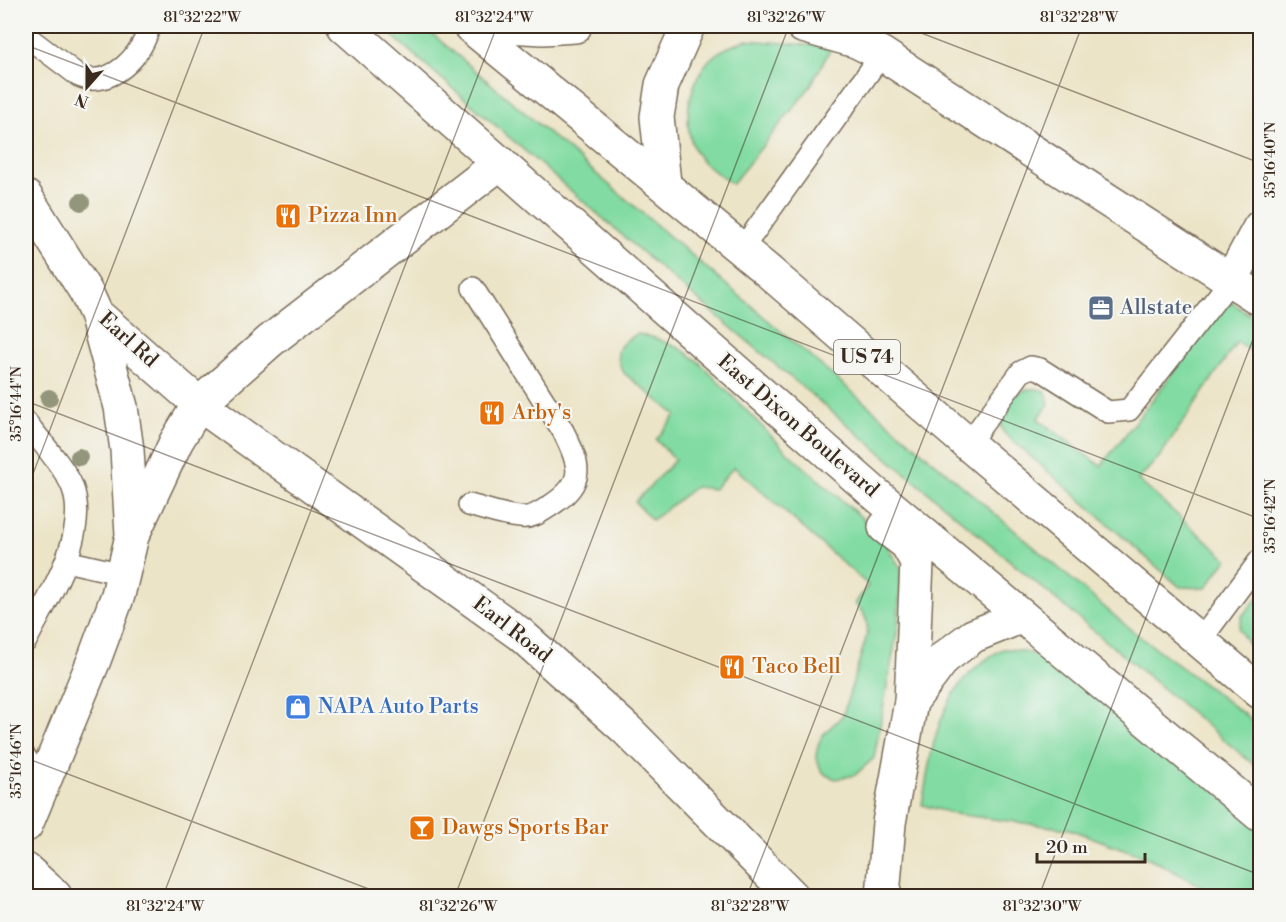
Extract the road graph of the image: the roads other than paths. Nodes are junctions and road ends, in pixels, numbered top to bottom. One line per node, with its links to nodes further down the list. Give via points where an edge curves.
1 (150, 26): 8 (lane, via 136,54 101,80 89,81)
2 (344, 26): 10 (main road, East Dixon Boulevard)
3 (470, 26): 11 (main road, US 74)
4 (505, 26): 5 (main road)
5 (575, 26)
6 (688, 26): 11 (main road, via 662,85 657,117)
7 (802, 26): 9 (main road, via 856,41)
8 (26, 36)
9 (882, 54): 14 (lane); 15 (main road)
10 (500, 164): 19 (main road, via 270,341); 22 (main road, East Dixon Boulevard)
11 (664, 183): 14 (main road, US 74)
12 (26, 196): 18 (main road, Earl Rd)
13 (1260, 227): 15 (main road)
14 (742, 249): 21 (main road, US 74)
15 (1231, 280): 17 (main road); 21 (lane, via 1129,411 1108,412 1031,367 1021,372)
16 (473, 288): 23 (lane, via 563,431 578,470 567,495 529,517)
17 (1260, 299)
18 (96, 314): 19 (main road, Earl Rd); 24 (main road, via 121,406)
19 (199, 404): 24 (main road, via 176,442); 38 (main road, Earl Road, via 520,634 627,730)
20 (26, 422): 26 (lane, via 72,485 78,519)
21 (968, 444): 29 (main road, US 74)
22 (872, 491): 28 (main road, East Dixon Boulevard); 32 (main road, via 870,506 875,516 907,544 917,561)
23 (469, 505)
24 (132, 536): 27 (main road)
25 (1260, 560): 29 (lane)
26 (66, 561): 27 (lane); 30 (lane)
27 (123, 574): 33 (main road, via 94,660)
28 (1020, 617): 32 (main road, via 973,636 944,658); 34 (main road, East Dixon Boulevard)
29 (1200, 640): 31 (main road, US 74)
30 (26, 641)
31 (1260, 692)
32 (911, 702): 39 (main road, via 889,823)
33 (34, 771): 35 (main road)
34 (1260, 815)
35 (26, 825)
36 (26, 870): 37 (main road)
37 (55, 897)
38 (792, 897)
39 (883, 897)

